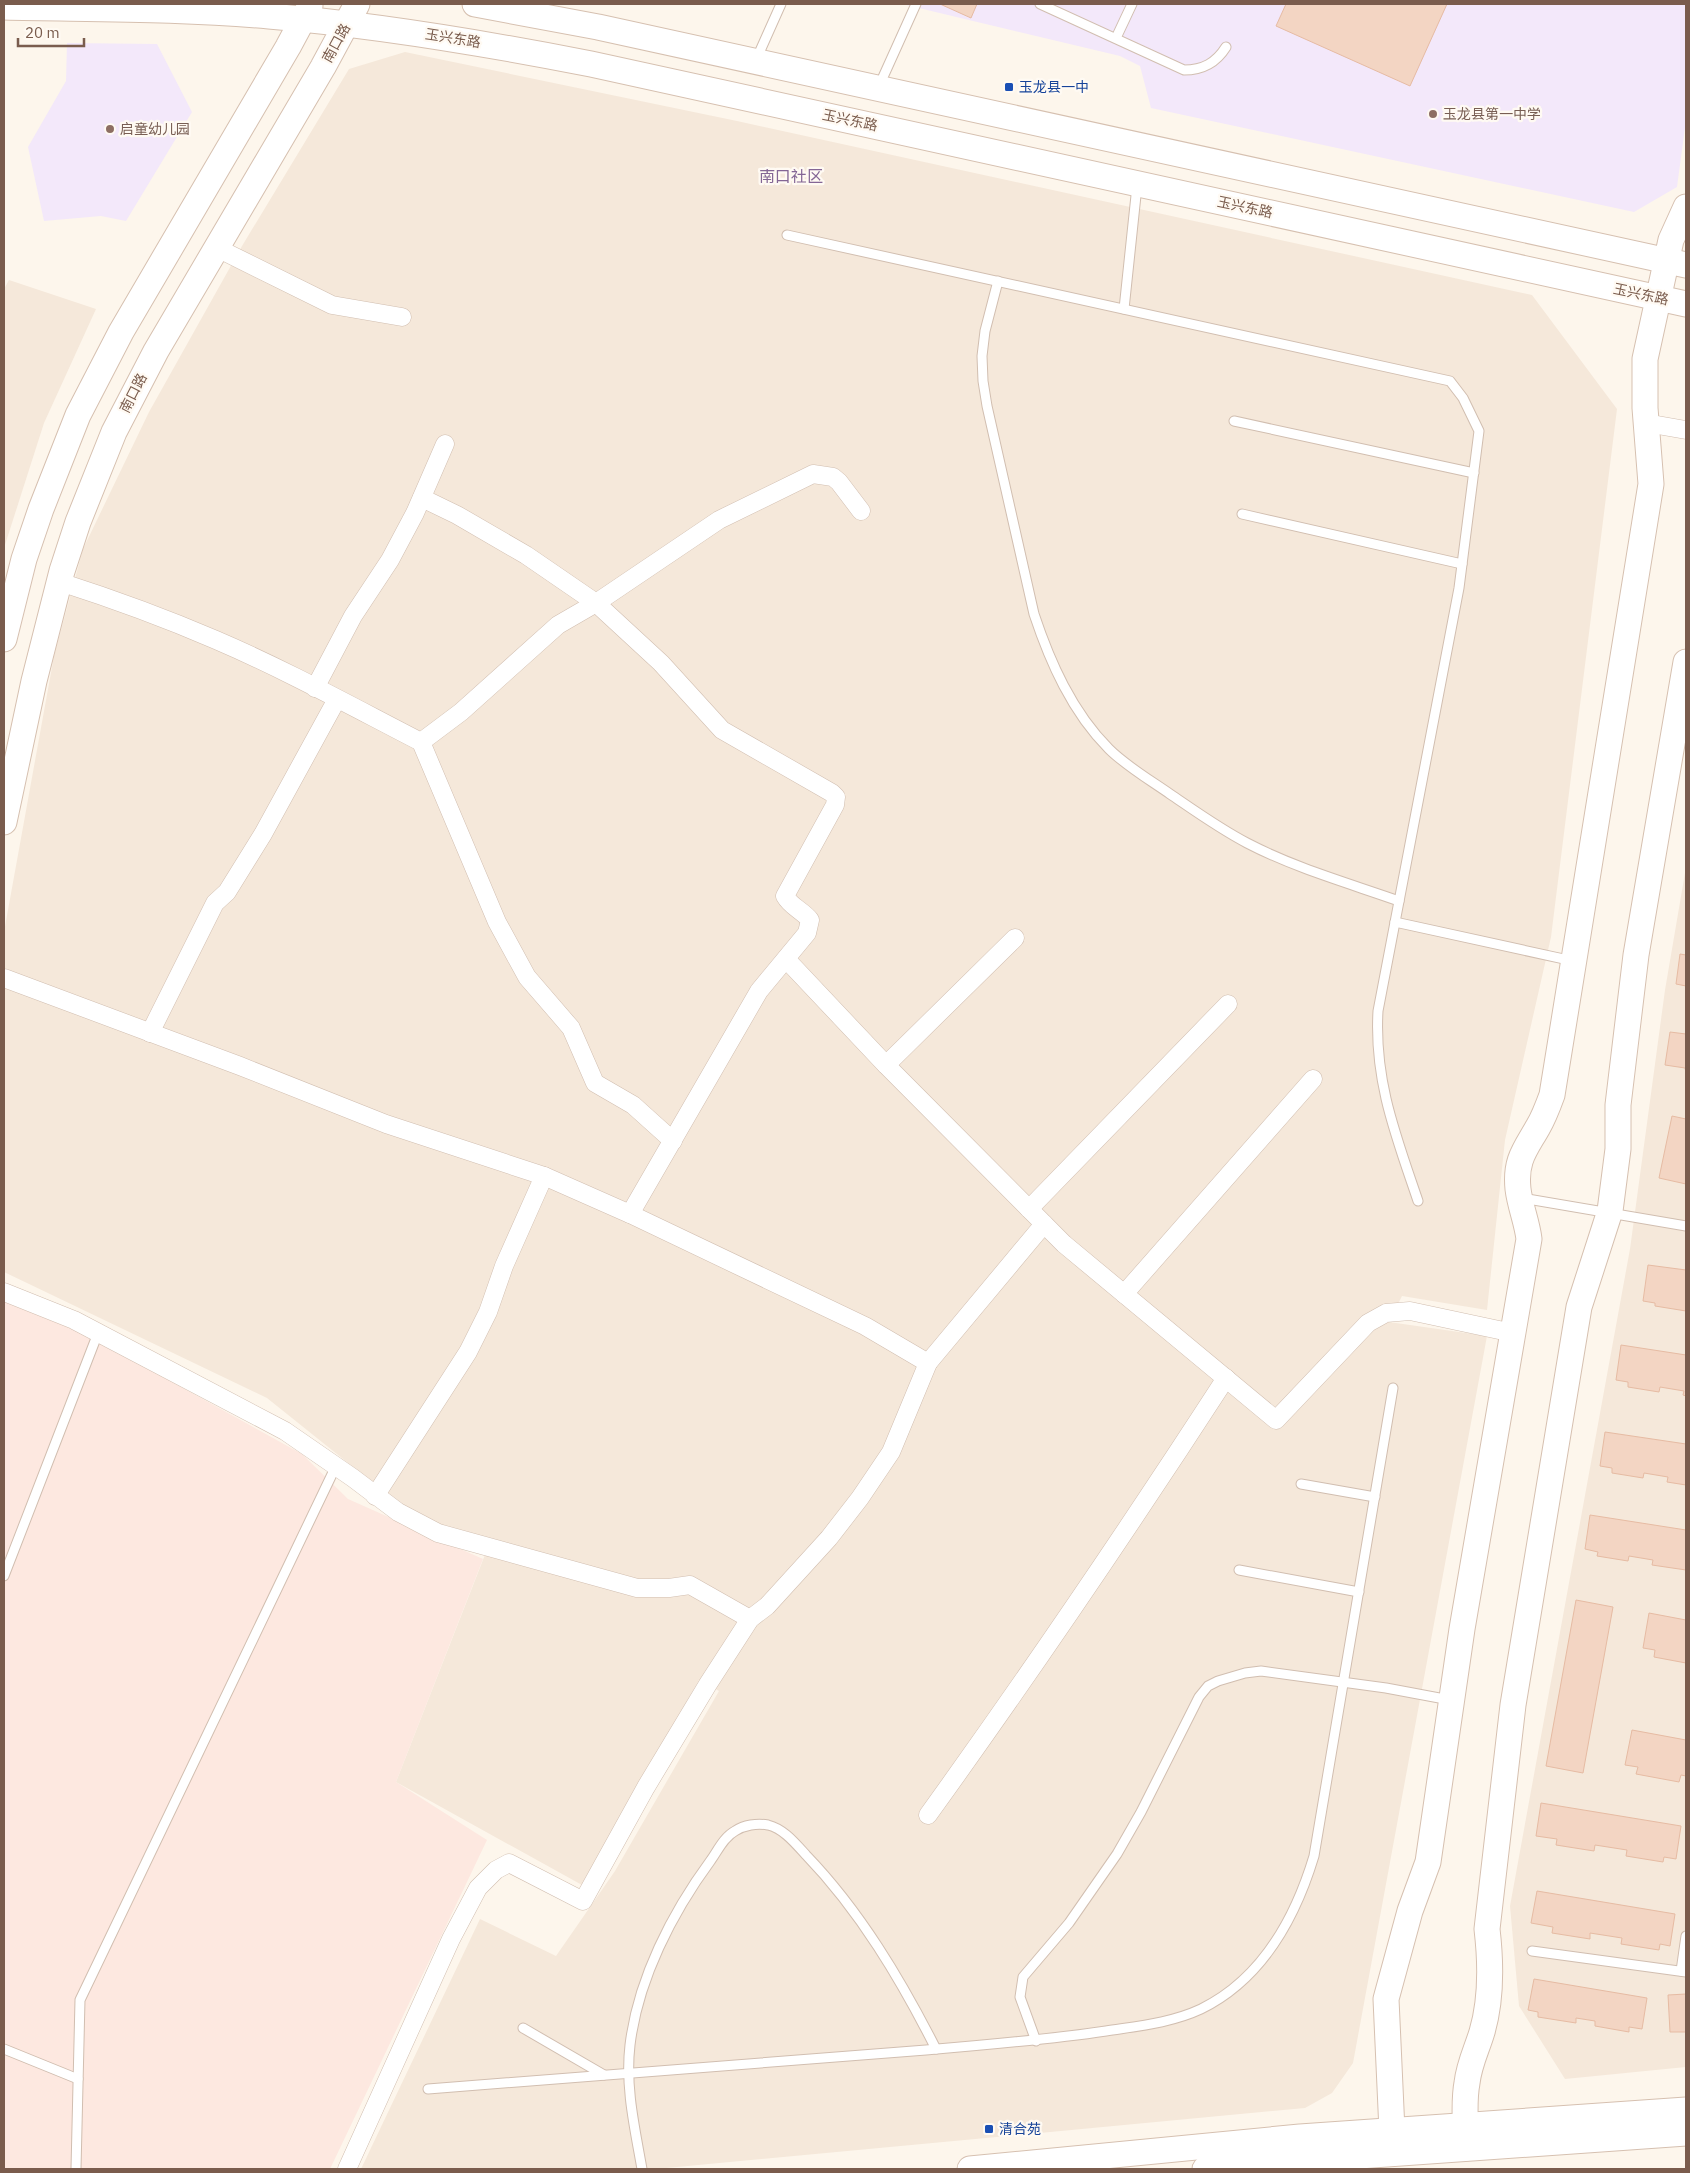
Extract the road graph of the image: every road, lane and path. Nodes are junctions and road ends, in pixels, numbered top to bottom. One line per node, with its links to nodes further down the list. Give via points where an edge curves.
1 (475, 4): 11 (street)
2 (781, 4): 11 (lane)
3 (916, 4): 12 (lane)
4 (1040, 4): 9 (lane)
5 (1132, 4): 9 (lane)
6 (4, 7): 7 (street, 玉兴东路)
7 (307, 11): 8 (street, 玉兴东路); 34 (street, via 121,332 78,415 24,560)
8 (352, 14): 13 (street, 玉兴东路); 16 (street, 南口路)
9 (1116, 38): 10 (lane, via 1184,70 1205,67)
10 (1226, 47)
11 (755, 61): 12 (street)
12 (878, 88): 17 (street)
13 (1138, 183): 19 (street, 玉兴东路); 21 (lane)
14 (1686, 207): 17 (street, via 1671,240)
15 (787, 235): 18 (lane)
16 (217, 248): 22 (street, via 332,305); 32 (street, 南口路, via 156,351 114,432 78,522)
17 (1676, 263): 19 (street)
18 (998, 281): 21 (lane); 40 (lane, via 983,348 987,406 1034,614 1048,652 1074,704 1109,749 1215,824 1277,858)
19 (1658, 298): 20 (street, 玉兴东路); 24 (street, via 1645,359)
20 (1686, 304)
21 (1124, 308): 27 (lane, via 1450,381 1463,398 1479,431)
22 (402, 317)
23 (1234, 420): 27 (lane)
24 (1646, 423): 25 (street); 44 (street, via 1651,484)
25 (1686, 430)
26 (445, 444): 28 (street)
27 (1474, 473): 31 (lane)
28 (422, 498): 33 (street, via 526,555); 36 (street, via 390,560 353,616)
29 (861, 512): 33 (street, via 839,482 813,474 719,520)
30 (1242, 514): 31 (lane)
31 (1462, 564): 40 (lane)
32 (60, 582): 36 (street, via 218,641); 39 (street, 南口路, via 34,681)
33 (596, 603): 38 (street, via 558,625 461,712); 43 (street, via 661,663 722,730 836,797 835,805 785,896 810,920 807,933)
34 (4, 639)
35 (1686, 662): 55 (street, via 1636,955 1618,1105 1618,1149)
36 (315, 688): 37 (street)
37 (337, 699): 38 (street); 47 (street, via 263,834 227,892 215,903)
38 (421, 742): 50 (street, via 497,922 527,977 571,1028 595,1083 633,1105)
39 (4, 822)
40 (1399, 900): 41 (lane)
41 (1395, 922): 44 (lane); 53 (lane, via 1378,1011 1377,1052 1384,1098)
42 (1015, 938): 48 (street)
43 (786, 959): 48 (street); 50 (street, via 759,990)
44 (1574, 961): 52 (street, via 1552,1095 1521,1156)
45 (4, 978): 47 (street)
46 (1228, 1004): 54 (street)
47 (150, 1033): 51 (street, via 386,1124)
48 (886, 1064): 54 (street)
49 (1313, 1079): 60 (street)
50 (673, 1141): 56 (street)
51 (544, 1176): 56 (street); 68 (street, via 504,1266 488,1312 468,1352)
52 (1519, 1198): 55 (lane); 62 (street, via 1529,1239)
53 (1418, 1201)
54 (1029, 1208): 57 (street)
55 (1610, 1213): 58 (lane); 91 (street, via 1579,1307 1513,1705 1487,1929 1489,1991 1482,2032 1466,2084)
56 (630, 1214): 63 (street, via 864,1326)
57 (1044, 1224): 60 (street); 63 (street)
58 (1686, 1226)
59 (4, 1292): 61 (street)
60 (1124, 1294): 64 (street)
61 (98, 1333): 66 (street, via 285,1431); 71 (lane)
62 (1513, 1333): 64 (street, via 1410,1311 1386,1313 1368,1323 1276,1420); 75 (street)
63 (928, 1363): 73 (street, via 891,1452 860,1498 829,1538 767,1606)
64 (1226, 1378): 76 (street, via 1019,1688)
65 (1393, 1388): 69 (lane)
66 (336, 1466): 68 (street); 86 (lane, via 80,2000)
67 (1301, 1484): 69 (lane)
68 (375, 1496): 73 (street, via 438,1534 637,1588 690,1585)
69 (1375, 1497): 72 (lane)
70 (1239, 1570): 72 (lane)
71 (4, 1576)
72 (1359, 1592): 74 (lane)
73 (750, 1619): 93 (street, via 646,1787 583,1901 509,1863 496,1870 478,1888 451,1939)
74 (1343, 1682): 75 (lane); 81 (lane, via 1319,1832 1309,1872 1285,1927 1254,1970 1218,2000 1165,2022); 81 (lane, via 1261,1671 1229,1677 1208,1686 1117,1854 1069,1923 1023,1978 1020,1997)
75 (1452, 1700): 90 (street, via 1428,1862 1410,1911 1386,1999)
76 (928, 1815)
77 (1686, 1936): 79 (lane)
78 (1532, 1952): 79 (lane)
79 (1684, 1972)
80 (524, 2028): 85 (lane)
81 (1036, 2041): 83 (lane)
82 (4, 2049): 86 (lane)
83 (936, 2049): 84 (lane); 84 (lane, via 893,1971 835,1887 787,1835 767,1825 756,1824 734,1831 726,1839 678,1910 653,1964 637,2010)
84 (628, 2073): 85 (lane); 94 (lane)
85 (604, 2075): 87 (lane)
86 (78, 2079): 92 (lane)
87 (428, 2089)
88 (1686, 2110): 91 (street)
89 (1686, 2132): 91 (street)
90 (1393, 2142): 91 (street); 95 (street, via 1290,2138); 96 (street)
91 (1458, 2148)
92 (76, 2169)
93 (347, 2169)
94 (642, 2169)
95 (970, 2169)
96 (1205, 2169)

